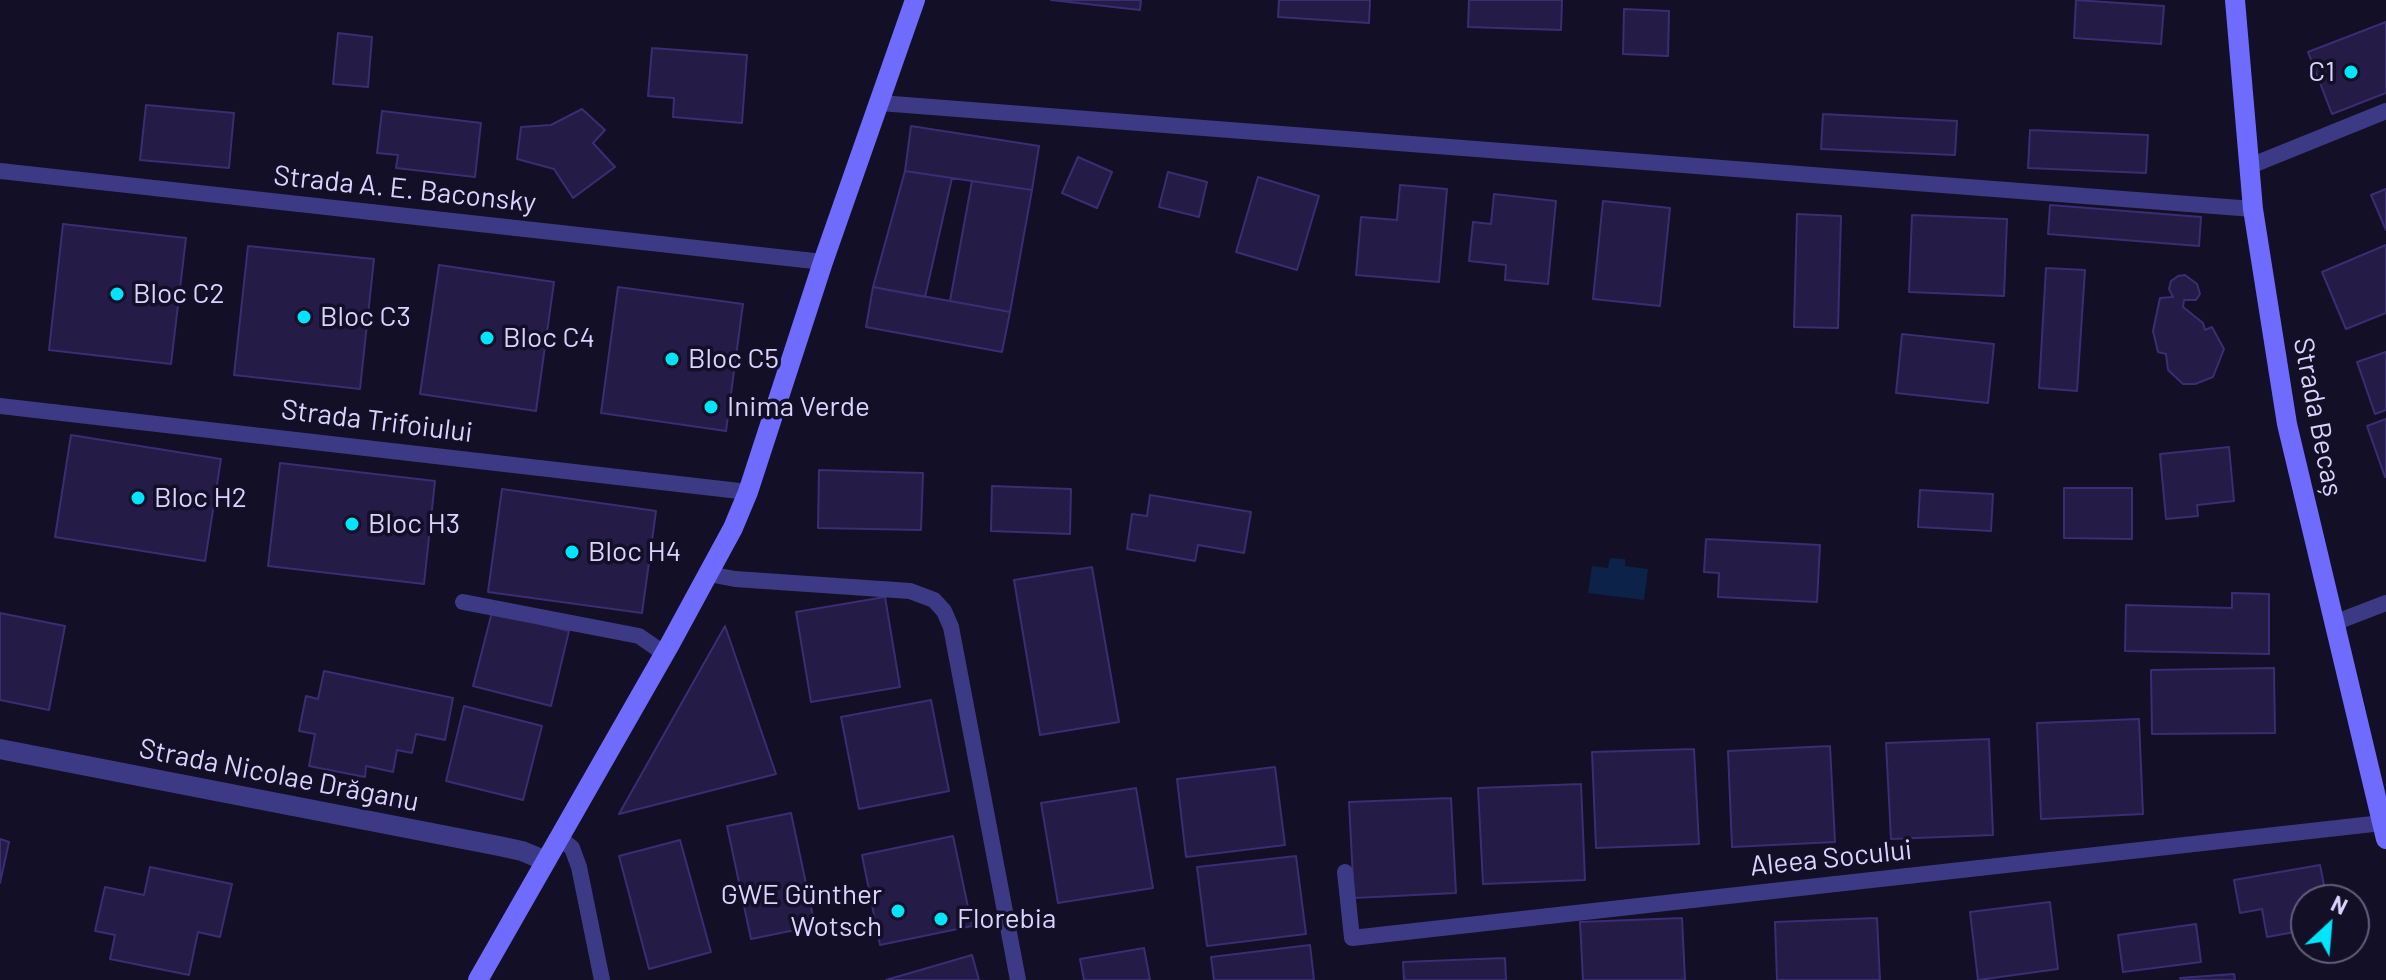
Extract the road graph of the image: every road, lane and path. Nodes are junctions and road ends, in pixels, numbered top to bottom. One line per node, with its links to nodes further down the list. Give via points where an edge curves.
1 (915, 0): 3 (street)
2 (2235, 0): 5 (street, Strada Becaș)
3 (880, 103): 7 (lane); 8 (street)
4 (2386, 111): 5 (lane)
5 (2250, 166): 7 (street, Strada Becaș)
6 (0, 171): 8 (lane, Strada A. E. Baconsky)
7 (2253, 209): 14 (street, Strada Becaș, via 2287,424)
8 (814, 260): 10 (street)
9 (0, 406): 10 (lane, Strada Trifoiului)
10 (748, 492): 11 (street)
11 (709, 574): 15 (street); 23 (lane, via 910,591 934,600 944,611)
12 (463, 602): 15 (lane, via 639,636)
13 (2386, 603): 14 (lane)
14 (2334, 623): 17 (street, Strada Becaș)
15 (665, 654): 18 (street)
16 (0, 749): 19 (street, Strada Nicolae Drăganu, via 511,849)
17 (2384, 831): 20 (lane, Aleea Socului, via 1352,938)
18 (560, 838): 19 (street); 22 (lane, via 572,848 579,867)
19 (546, 861): 21 (street)
20 (1345, 872)
21 (478, 980)
22 (602, 980)
23 (1018, 980)

